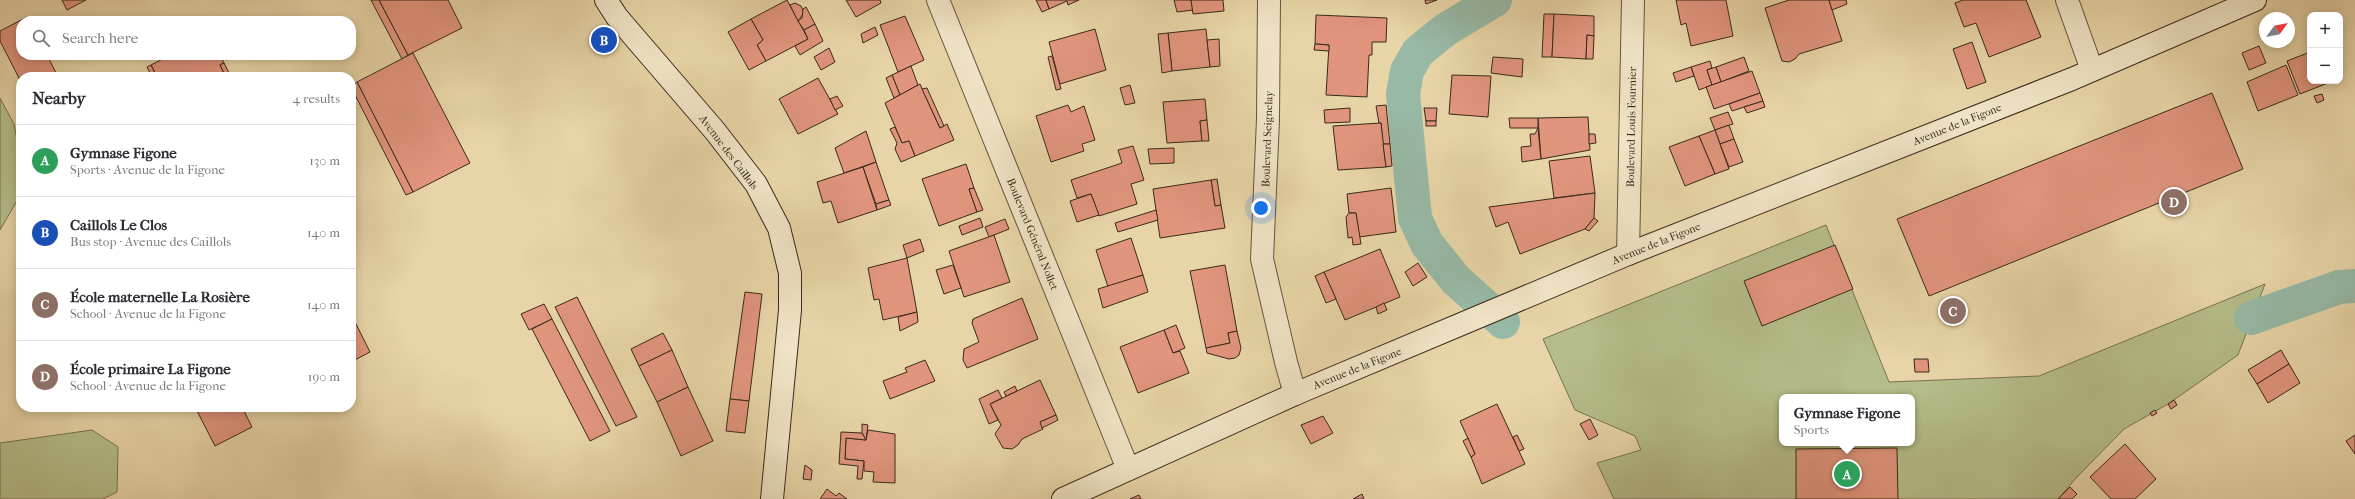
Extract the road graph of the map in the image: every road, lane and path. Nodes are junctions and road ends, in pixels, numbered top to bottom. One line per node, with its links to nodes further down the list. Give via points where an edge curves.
1 (606, 0): 11 (street, Avenue des Caillols, via 617,17 715,131 756,184 779,228 790,273 790,288 788,338)
2 (938, 0): 10 (street, Boulevard Général Nollet)
3 (1269, 0): 9 (street, Boulevard Seignelay, via 1268,119 1262,259)
4 (1633, 0): 8 (street, Boulevard Louis Fournier)
5 (2067, 0): 7 (street)
6 (2255, 0): 7 (street, Avenue de la Figone)
7 (2092, 70): 8 (street, Avenue de la Figone)
8 (1628, 254): 9 (street, Avenue de la Figone)
9 (1295, 394): 10 (street, Avenue de la Figone)
10 (1128, 469): 12 (street, Avenue de la Figone)
11 (772, 499)
12 (1062, 499)

